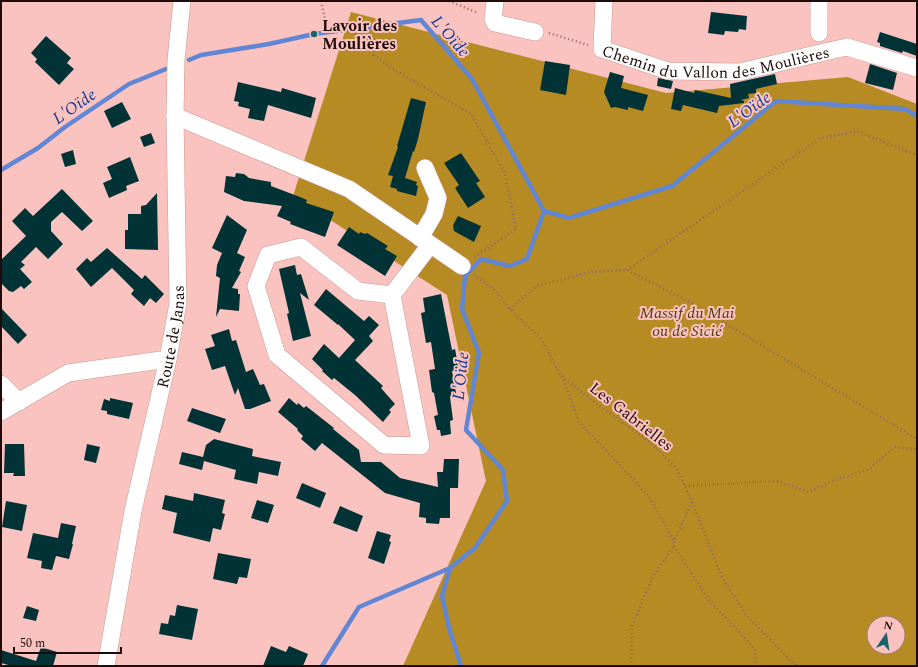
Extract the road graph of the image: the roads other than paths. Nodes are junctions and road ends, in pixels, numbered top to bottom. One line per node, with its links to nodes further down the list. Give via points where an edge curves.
1 (182, 1): 8 (street, Route de Janas, via 176,60)
2 (495, 1): 5 (street, via 495,23)
3 (604, 1): 7 (street, Chemin du Vallon des Moulières, via 602,49 668,71 740,72 848,47)
4 (819, 1): 6 (street)
5 (535, 32)
6 (819, 32)
7 (917, 68)
8 (175, 116): 10 (street, via 349,189); 13 (street, Route de Janas, via 178,303)
9 (425, 168): 10 (street, via 438,198)
10 (425, 241): 11 (street); 12 (street)
11 (462, 266)
12 (392, 295): 12 (street, via 358,291 301,247 268,255 256,286 277,354 384,446 421,446)
13 (168, 359): 15 (street, via 68,373); 17 (street, Route de Janas, via 133,511)
14 (1, 384): 15 (street)
15 (19, 402): 16 (street)
16 (1, 412)
17 (106, 666)

